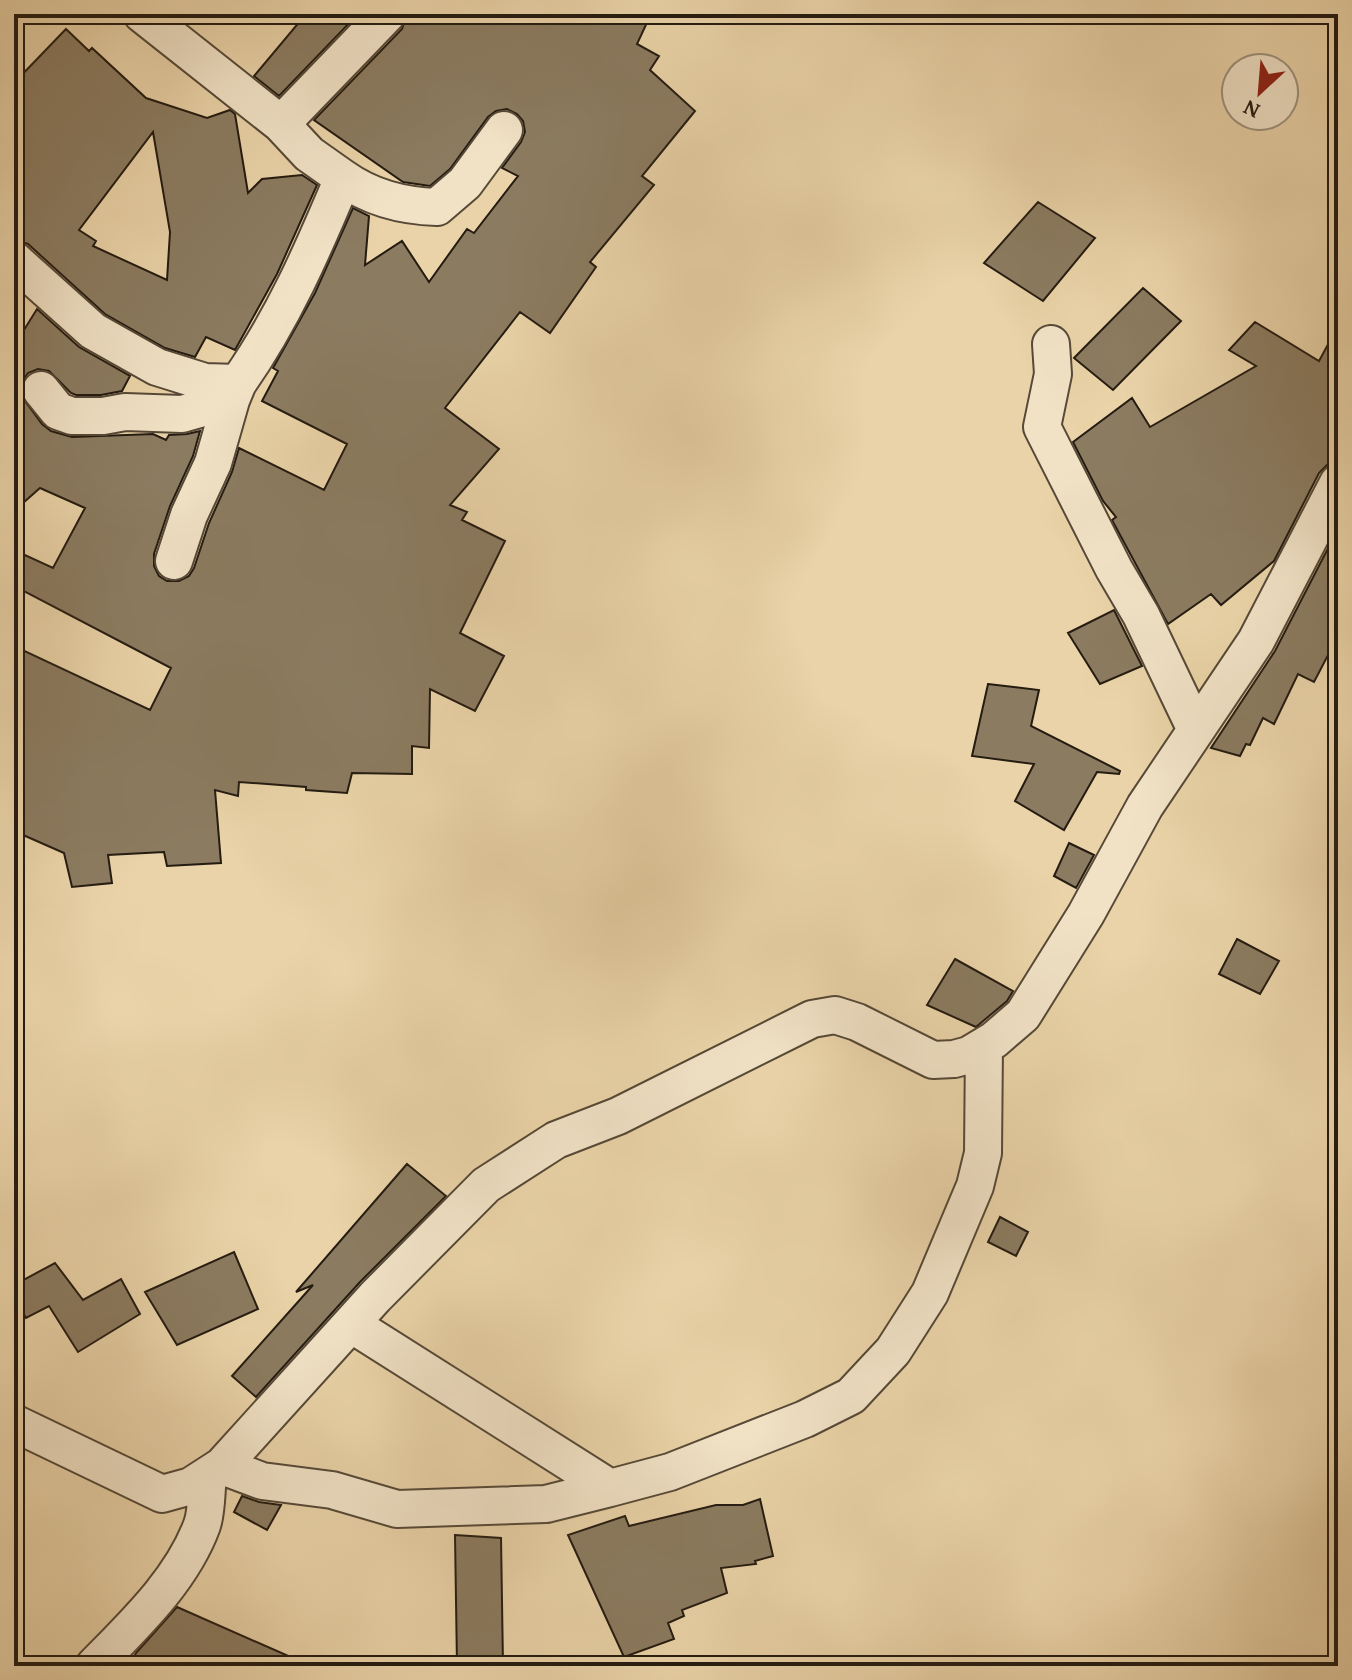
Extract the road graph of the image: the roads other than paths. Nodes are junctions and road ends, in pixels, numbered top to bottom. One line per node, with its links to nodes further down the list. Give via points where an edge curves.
1 (142, 14): 3 (street)
2 (387, 14): 3 (street)
3 (281, 124): 5 (street, via 309,154)
4 (504, 130): 5 (street, via 465,183 437,207 384,199)
5 (343, 178): 9 (street, via 282,316)
6 (14, 260): 9 (street, via 93,331 157,367)
7 (1051, 344): 12 (street, via 1053,374 1042,427)
8 (41, 390): 9 (street, via 58,411 72,416 182,414)
9 (234, 392): 11 (street)
10 (1338, 483): 12 (street, via 1256,641)
11 (174, 561)
12 (1196, 730): 13 (street, via 1145,806 1023,1015)
13 (984, 1046): 14 (street, via 969,1055 933,1060 857,1022 835,1015 812,1019 618,1116 556,1140 486,1185); 17 (street, via 983,1153 975,1186 930,1293 893,1351 851,1396 805,1419 670,1472)
14 (351, 1324): 16 (street); 17 (street)
15 (14, 1423): 16 (street, via 162,1494 191,1486)
16 (215, 1471): 17 (street, via 332,1490 397,1509 546,1504); 18 (street, via 203,1523 180,1568)
17 (610, 1488)
18 (94, 1666)

